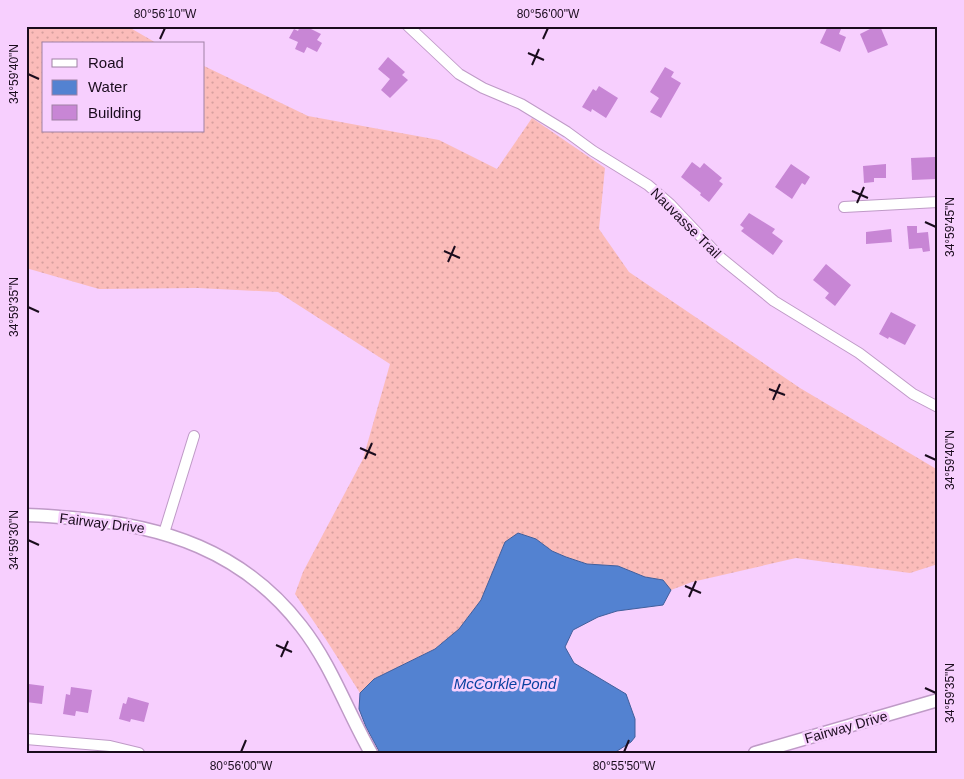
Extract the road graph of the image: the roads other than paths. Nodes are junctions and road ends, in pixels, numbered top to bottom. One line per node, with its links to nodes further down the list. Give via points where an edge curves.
1 (408, 26): 4 (street, Nauvasse Trail, via 459,74 521,104 648,185 721,258 774,301 859,353 913,394)
2 (938, 202): 3 (street)
3 (844, 207)
4 (938, 407)
5 (194, 436): 7 (street)
6 (26, 515): 7 (street, Fairway Drive, via 106,521)
7 (164, 534): 11 (street, Fairway Drive, via 228,561 258,582 281,604 302,627 335,678)
8 (938, 700): 12 (street, Fairway Drive)
9 (26, 739): 10 (street, via 110,746)
10 (139, 753)
11 (371, 753)
12 (755, 753)

